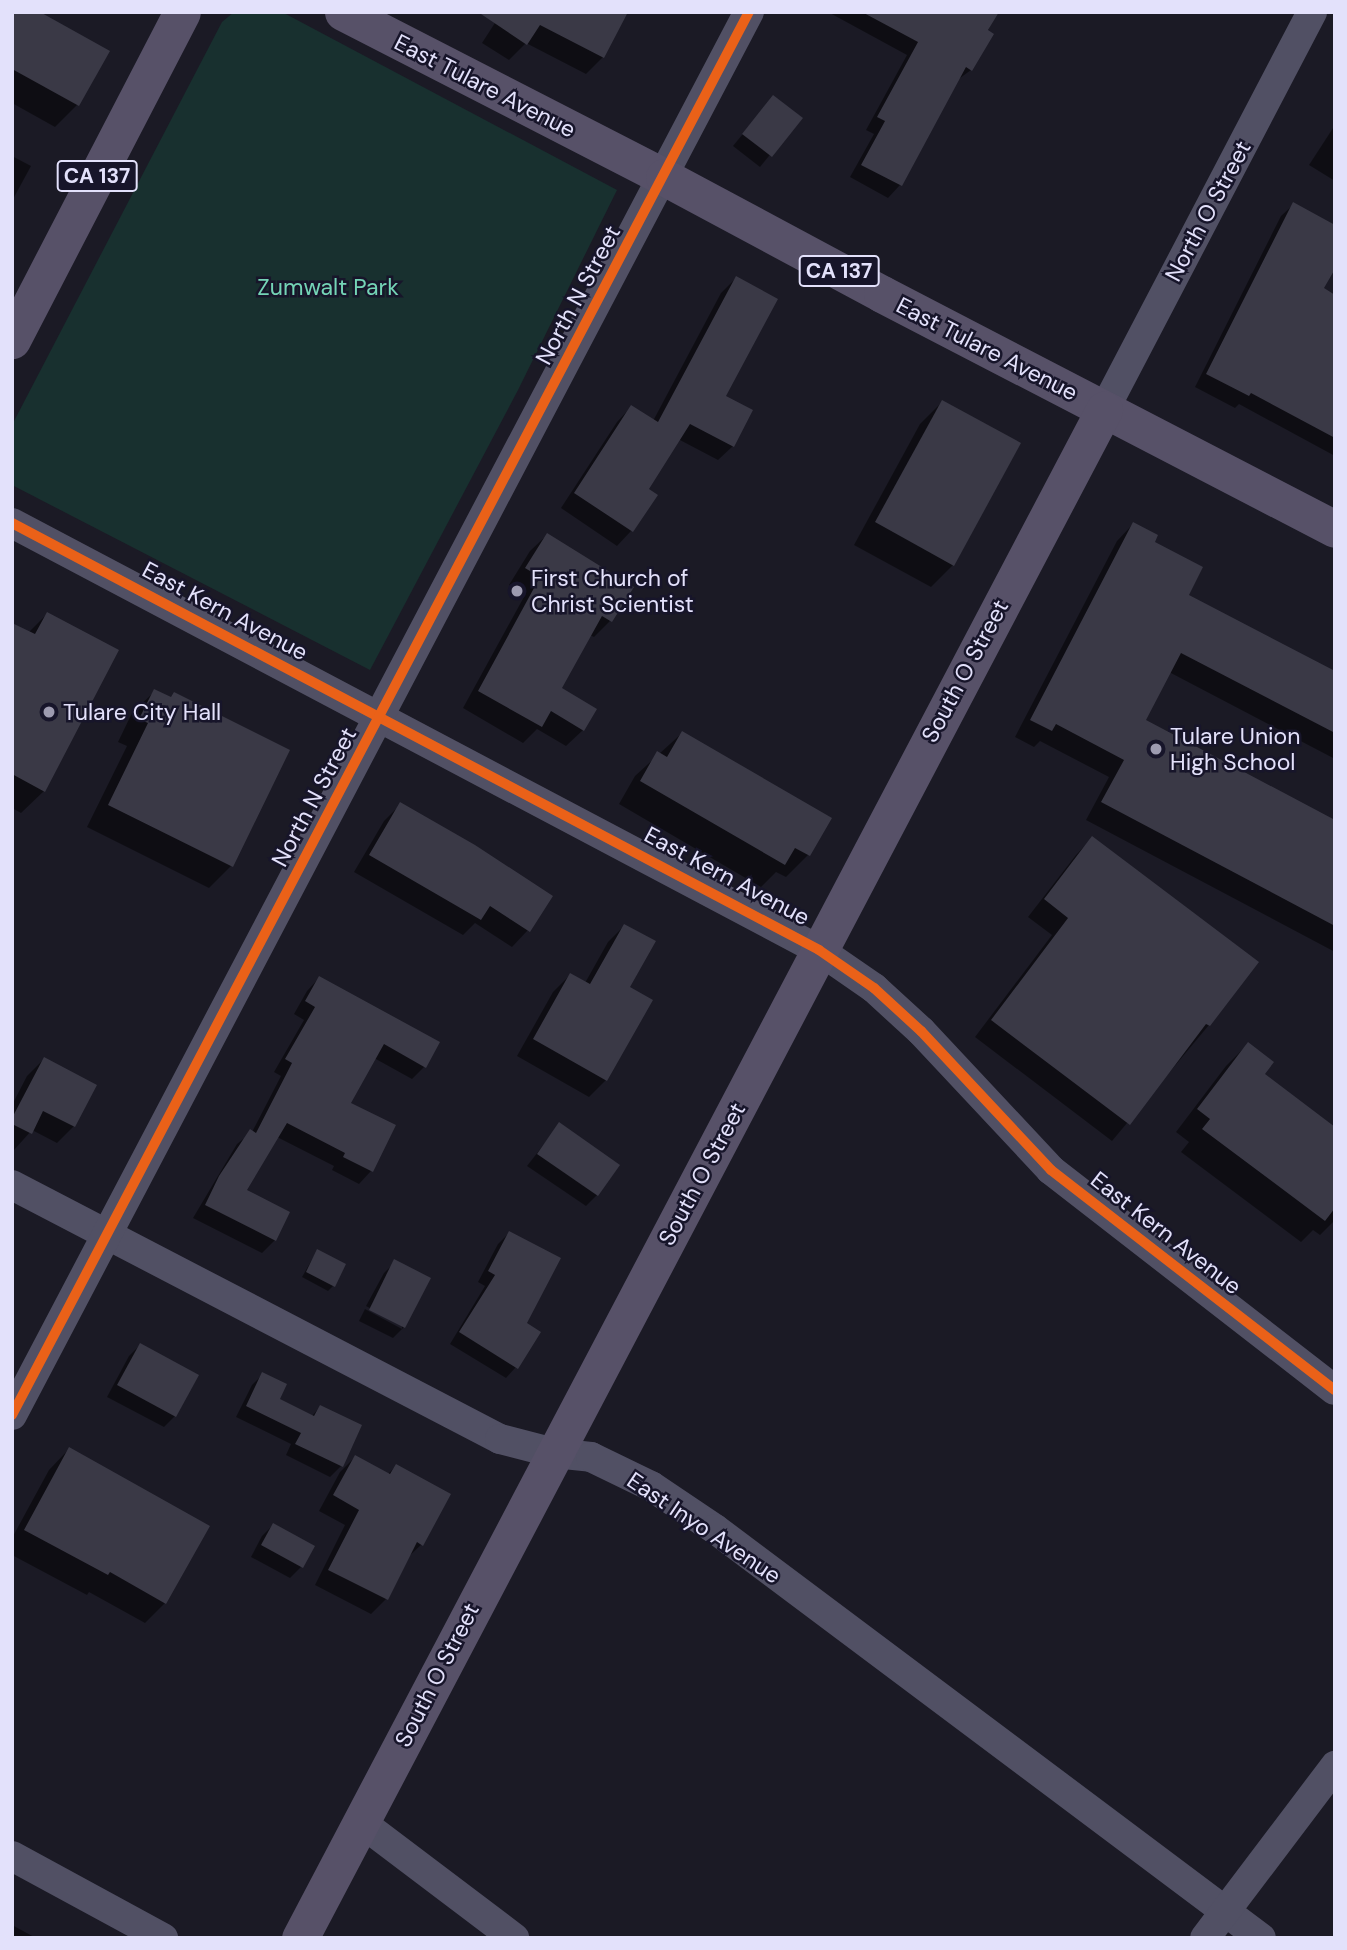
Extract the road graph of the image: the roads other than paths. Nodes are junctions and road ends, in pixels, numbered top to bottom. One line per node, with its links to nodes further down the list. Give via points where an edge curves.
1 (182, 12): 6 (main road, CA 137)
2 (343, 12): 5 (main road, East Tulare Avenue / CA 137)
3 (749, 12): 5 (street, North N Street)
4 (1312, 12): 7 (street, North O Street)
5 (664, 177): 7 (main road, East Tulare Avenue / CA 137); 10 (street, North N Street)
6 (12, 340)
7 (1104, 410): 9 (main road, East Tulare Avenue / CA 137); 11 (main road, South O Street)
8 (12, 523): 10 (street, East Kern Avenue)
9 (1335, 529)
10 (380, 716): 11 (street, East Kern Avenue); 13 (street, North N Street)
11 (819, 950): 14 (street, East Kern Avenue, via 874,988 921,1031 1051,1170); 16 (main road, South O Street)
12 (12, 1185): 13 (street, East Inyo Avenue)
13 (106, 1234): 15 (street, North N Street); 16 (street, East Inyo Avenue, via 500,1439)
14 (1335, 1390)
15 (12, 1415)
16 (554, 1452): 18 (main road, South O Street); 20 (street, East Inyo Avenue, via 591,1457 651,1486 715,1529)
17 (1335, 1766): 20 (street)
18 (362, 1823): 22 (main road, South O Street); 23 (street)
19 (12, 1856): 21 (street)
20 (1225, 1910): 24 (street); 25 (street, East Inyo Avenue)
21 (163, 1938)
22 (300, 1938)
23 (514, 1938)
24 (1205, 1938)
25 (1261, 1938)

